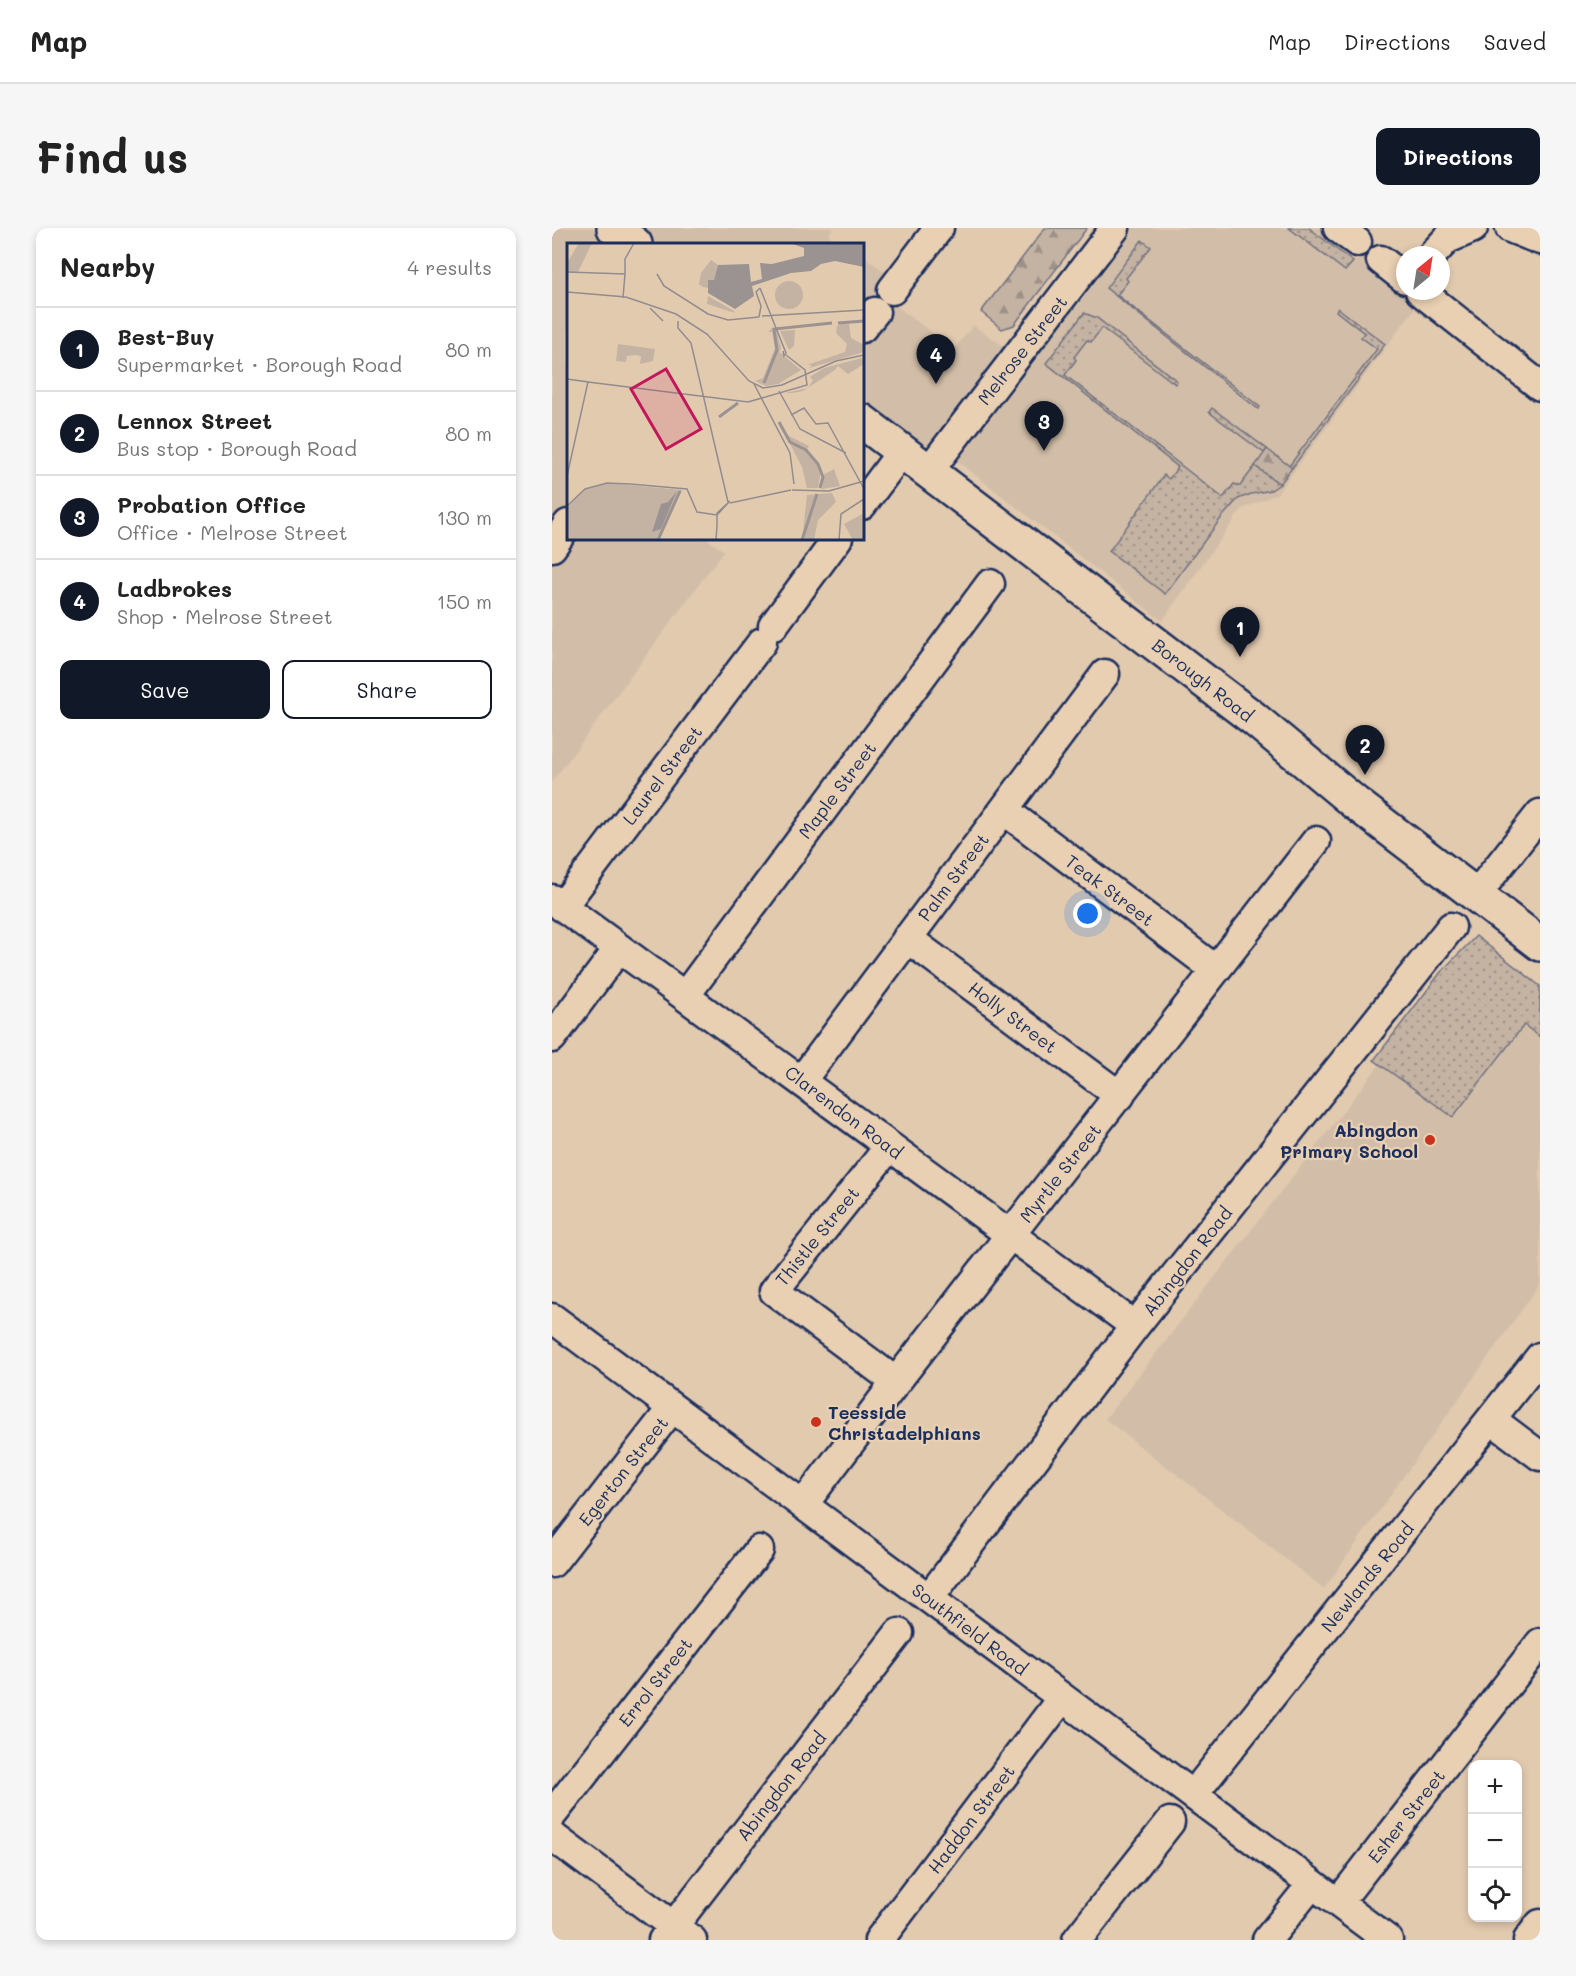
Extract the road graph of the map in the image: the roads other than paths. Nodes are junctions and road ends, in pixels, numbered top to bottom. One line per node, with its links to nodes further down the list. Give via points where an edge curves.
1 (614, 228): 7 (street)
2 (939, 228): 11 (street)
3 (1115, 228): 16 (street, Melrose Street)
4 (1473, 228): 8 (street)
5 (1510, 228): 6 (street)
6 (1540, 240)
7 (635, 243)
8 (1440, 246)
9 (1381, 260): 10 (street)
10 (1396, 272)
11 (892, 290)
12 (1431, 300): 13 (street)
13 (1540, 386)
14 (864, 422): 15 (street, Borough Road)
15 (902, 451): 16 (street, Borough Road); 17 (street)
16 (928, 472): 26 (street, Borough Road, via 1243,711)
17 (864, 502)
18 (567, 525): 20 (street)
19 (837, 540): 27 (street, Laurel Street, via 768,634)
20 (552, 546)
21 (990, 584): 33 (street, Maple Street)
22 (1105, 674): 23 (street, Palm Street)
23 (1004, 810): 29 (street, Palm Street); 32 (street, Teak Street)
24 (1540, 814): 26 (street)
25 (1316, 841): 32 (street, Myrtle Street)
26 (1476, 895): 30 (street, Borough Road)
27 (557, 903): 31 (street, Clarendon Road)
28 (1451, 927): 40 (street, Abingdon Road)
29 (907, 938): 35 (street, Palm Street); 36 (street, Holly Street)
30 (1540, 944)
31 (619, 948): 33 (street, Clarendon Road); 34 (street)
32 (1216, 970): 36 (street, Myrtle Street)
33 (685, 996): 35 (street, Clarendon Road)
34 (552, 1038)
35 (802, 1080): 37 (street, Clarendon Road)
36 (1120, 1096): 38 (street, Myrtle Street)
37 (889, 1146): 38 (street, Clarendon Road); 42 (street, Thistle Street, via 774,1291)
38 (1011, 1236): 40 (street, Clarendon Road); 42 (street, Myrtle Street)
39 (553, 1321): 43 (street, Southfield Road)
40 (1135, 1326): 49 (street, Abingdon Road)
41 (1540, 1357): 44 (street, Newlands Road)
42 (896, 1382): 46 (street, Myrtle Street)
43 (672, 1408): 46 (street, Southfield Road); 48 (street, Egerton Street)
44 (1492, 1420): 45 (street); 53 (street, Newlands Road)
45 (1540, 1456)
46 (803, 1505): 49 (street, Southfield Road)
47 (759, 1550): 54 (street, Errol Street)
48 (552, 1563)
49 (928, 1598): 52 (street, Southfield Road)
50 (899, 1633): 60 (street, Abingdon Road)
51 (1540, 1643): 58 (street, Esher Street)
52 (1062, 1698): 53 (street, Southfield Road); 61 (street, Haddon Street)
53 (1193, 1795): 57 (street, Southfield Road)
54 (552, 1815)
55 (1170, 1822): 62 (street)
56 (552, 1836): 60 (street)
57 (1311, 1884): 58 (street, Southfield Road); 63 (street)
58 (1338, 1903): 64 (street, Southfield Road)
59 (1540, 1924): 65 (street)
60 (676, 1935)
61 (879, 1940)
62 (1077, 1940)
63 (1267, 1940)
64 (1388, 1940)
65 (1527, 1940)

